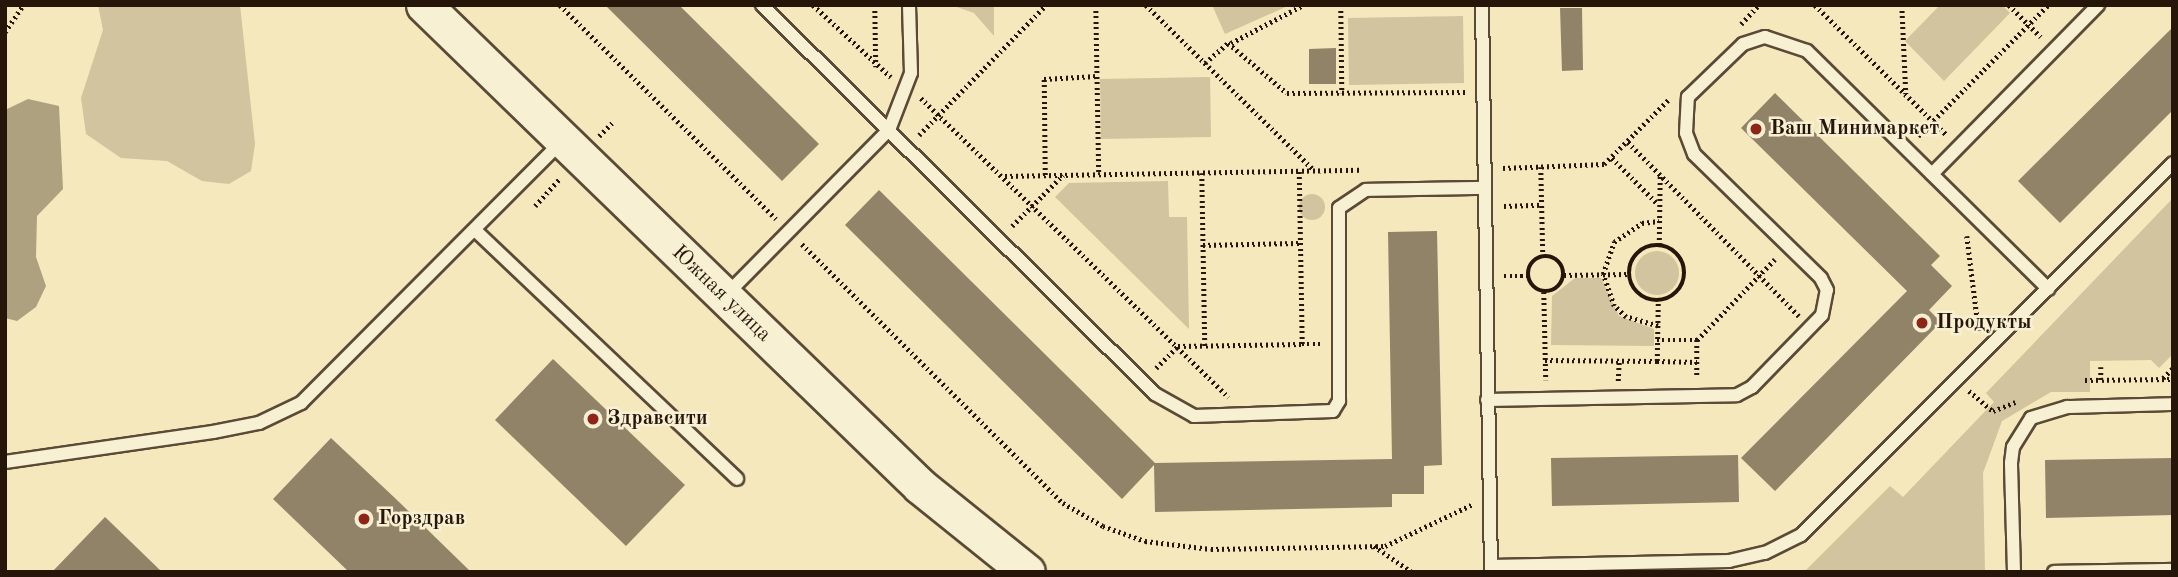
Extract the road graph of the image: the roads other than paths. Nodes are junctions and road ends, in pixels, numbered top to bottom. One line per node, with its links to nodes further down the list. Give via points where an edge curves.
1 (424, 5): 7 (street, Южная улица)
2 (762, 5): 6 (lane)
3 (909, 5): 6 (lane, via 908,89)
4 (1482, 5): 10 (lane)
5 (2098, 5): 9 (lane)
6 (889, 130): 10 (lane, via 1143,381 1194,416 1322,416 1339,401 1337,223 1346,198 1366,190); 13 (lane)
7 (562, 140): 11 (lane); 13 (street, Южная улица)
8 (2173, 163): 12 (lane)
9 (1932, 174): 12 (lane); 14 (lane, via 1807,51 1784,38 1743,44 1688,97 1686,133 1694,154 1827,290 1822,315 1746,391)
10 (1483, 188): 14 (lane)
11 (476, 231): 16 (lane, via 301,403 259,423 214,432); 17 (lane)
12 (2048, 289): 18 (lane, via 1819,519 1765,553 1729,561)
13 (725, 297): 20 (street, Южная улица, via 960,522)
14 (1488, 400): 18 (lane)
15 (2173, 404): 21 (lane, via 2067,407 2031,418 2012,455)
16 (5, 462)
17 (737, 480)
18 (1491, 569)
19 (2173, 569): 22 (lane)
20 (1027, 572)
21 (2014, 572)
22 (2054, 572)

